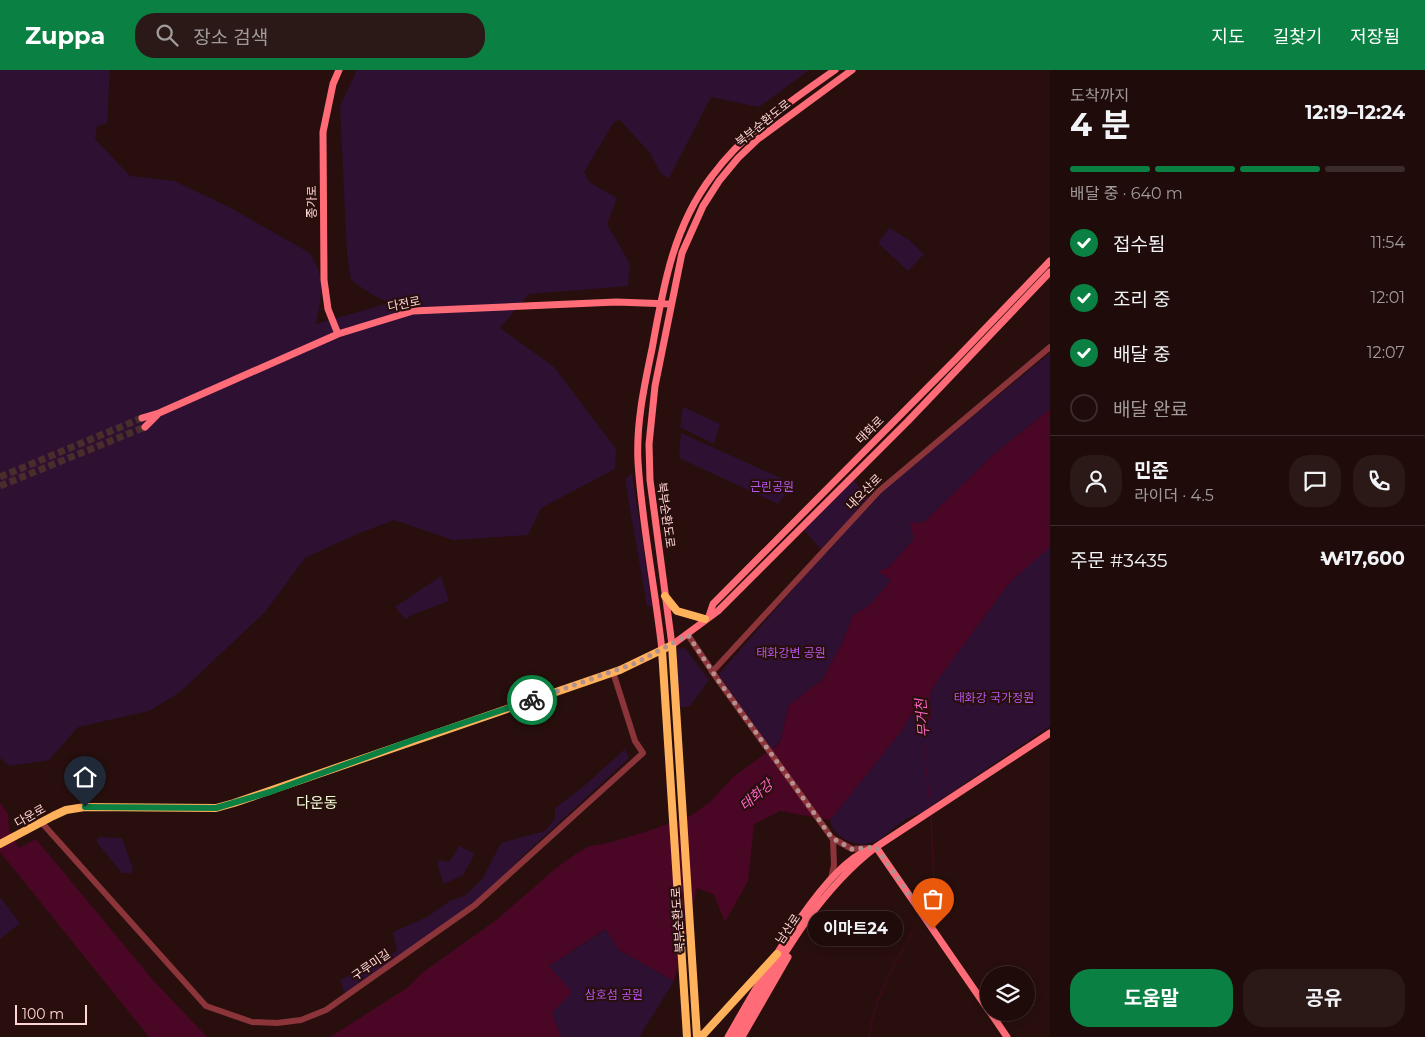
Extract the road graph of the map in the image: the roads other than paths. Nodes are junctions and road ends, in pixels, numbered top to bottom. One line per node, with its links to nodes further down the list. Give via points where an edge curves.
1 (339, 70): 8 (main road, 종가로, via 323,132 324,280 328,309)
2 (835, 70): 6 (main road, 북부순환도로, via 753,132 712,175 695,201 677,240)
3 (852, 70): 7 (main road, 북부순환도로, via 758,139 719,181 688,237)
4 (1050, 261): 14 (main road, 태화로, via 713,604)
5 (1050, 272): 14 (main road, 태화로, via 908,421)
6 (661, 303): 7 (main road, 다전로); 8 (main road, 다전로, via 413,311); 17 (main road, 북부순환도로, via 641,404 638,444)
7 (671, 304): 13 (main road, 북부순환도로, via 652,406 649,444 650,480)
8 (338, 334): 10 (main road, 다전로)
9 (1050, 347): 20 (street, 내오산로, via 879,491)
10 (159, 413): 11 (main road, 다전로); 12 (main road, 다전로)
11 (142, 418)
12 (145, 427)
13 (665, 596): 14 (main road, via 677,611); 16 (main road, 북부순환도로)
14 (707, 618): 15 (main road, 태화로)
15 (686, 636): 16 (main road, 태화로); 18 (main road, via 676,648); 20 (street)
16 (672, 645): 17 (main road, 다운로); 18 (main road, 북부순환도로)
17 (662, 650): 19 (main road, 다운로); 34 (main road, 북부순환도로)
18 (673, 660): 35 (main road, 북부순환도로)
19 (612, 672): 22 (main road, 다운로, via 216,808 85,807 66,810); 22 (street, 구루미길, via 635,741 643,753 475,905 326,1010 301,1020 276,1024 252,1022 206,1006)
20 (712, 672): 23 (street)
21 (1050, 732): 25 (main road, 남산로)
22 (42, 823): 24 (main road, 다운로)
23 (830, 835): 26 (street); 29 (street, via 834,865)
24 (0, 844)
25 (876, 847): 26 (street); 27 (main road, 남산로); 28 (main road, 남산로); 32 (main road)
26 (848, 848): 27 (street)
27 (856, 855): 28 (street); 29 (main road, 남산로)
28 (852, 868): 30 (main road, 남산로)
29 (828, 884): 31 (main road, 남산로)
30 (815, 910): 37 (main road, 남산로); 38 (main road)
31 (777, 954): 35 (main road); 36 (main road, 남산로)
32 (980, 999)
33 (995, 1021): 39 (main road)
34 (687, 1037)
35 (699, 1037)
36 (728, 1037)
37 (735, 1037)
38 (742, 1037)
39 (1007, 1037)

